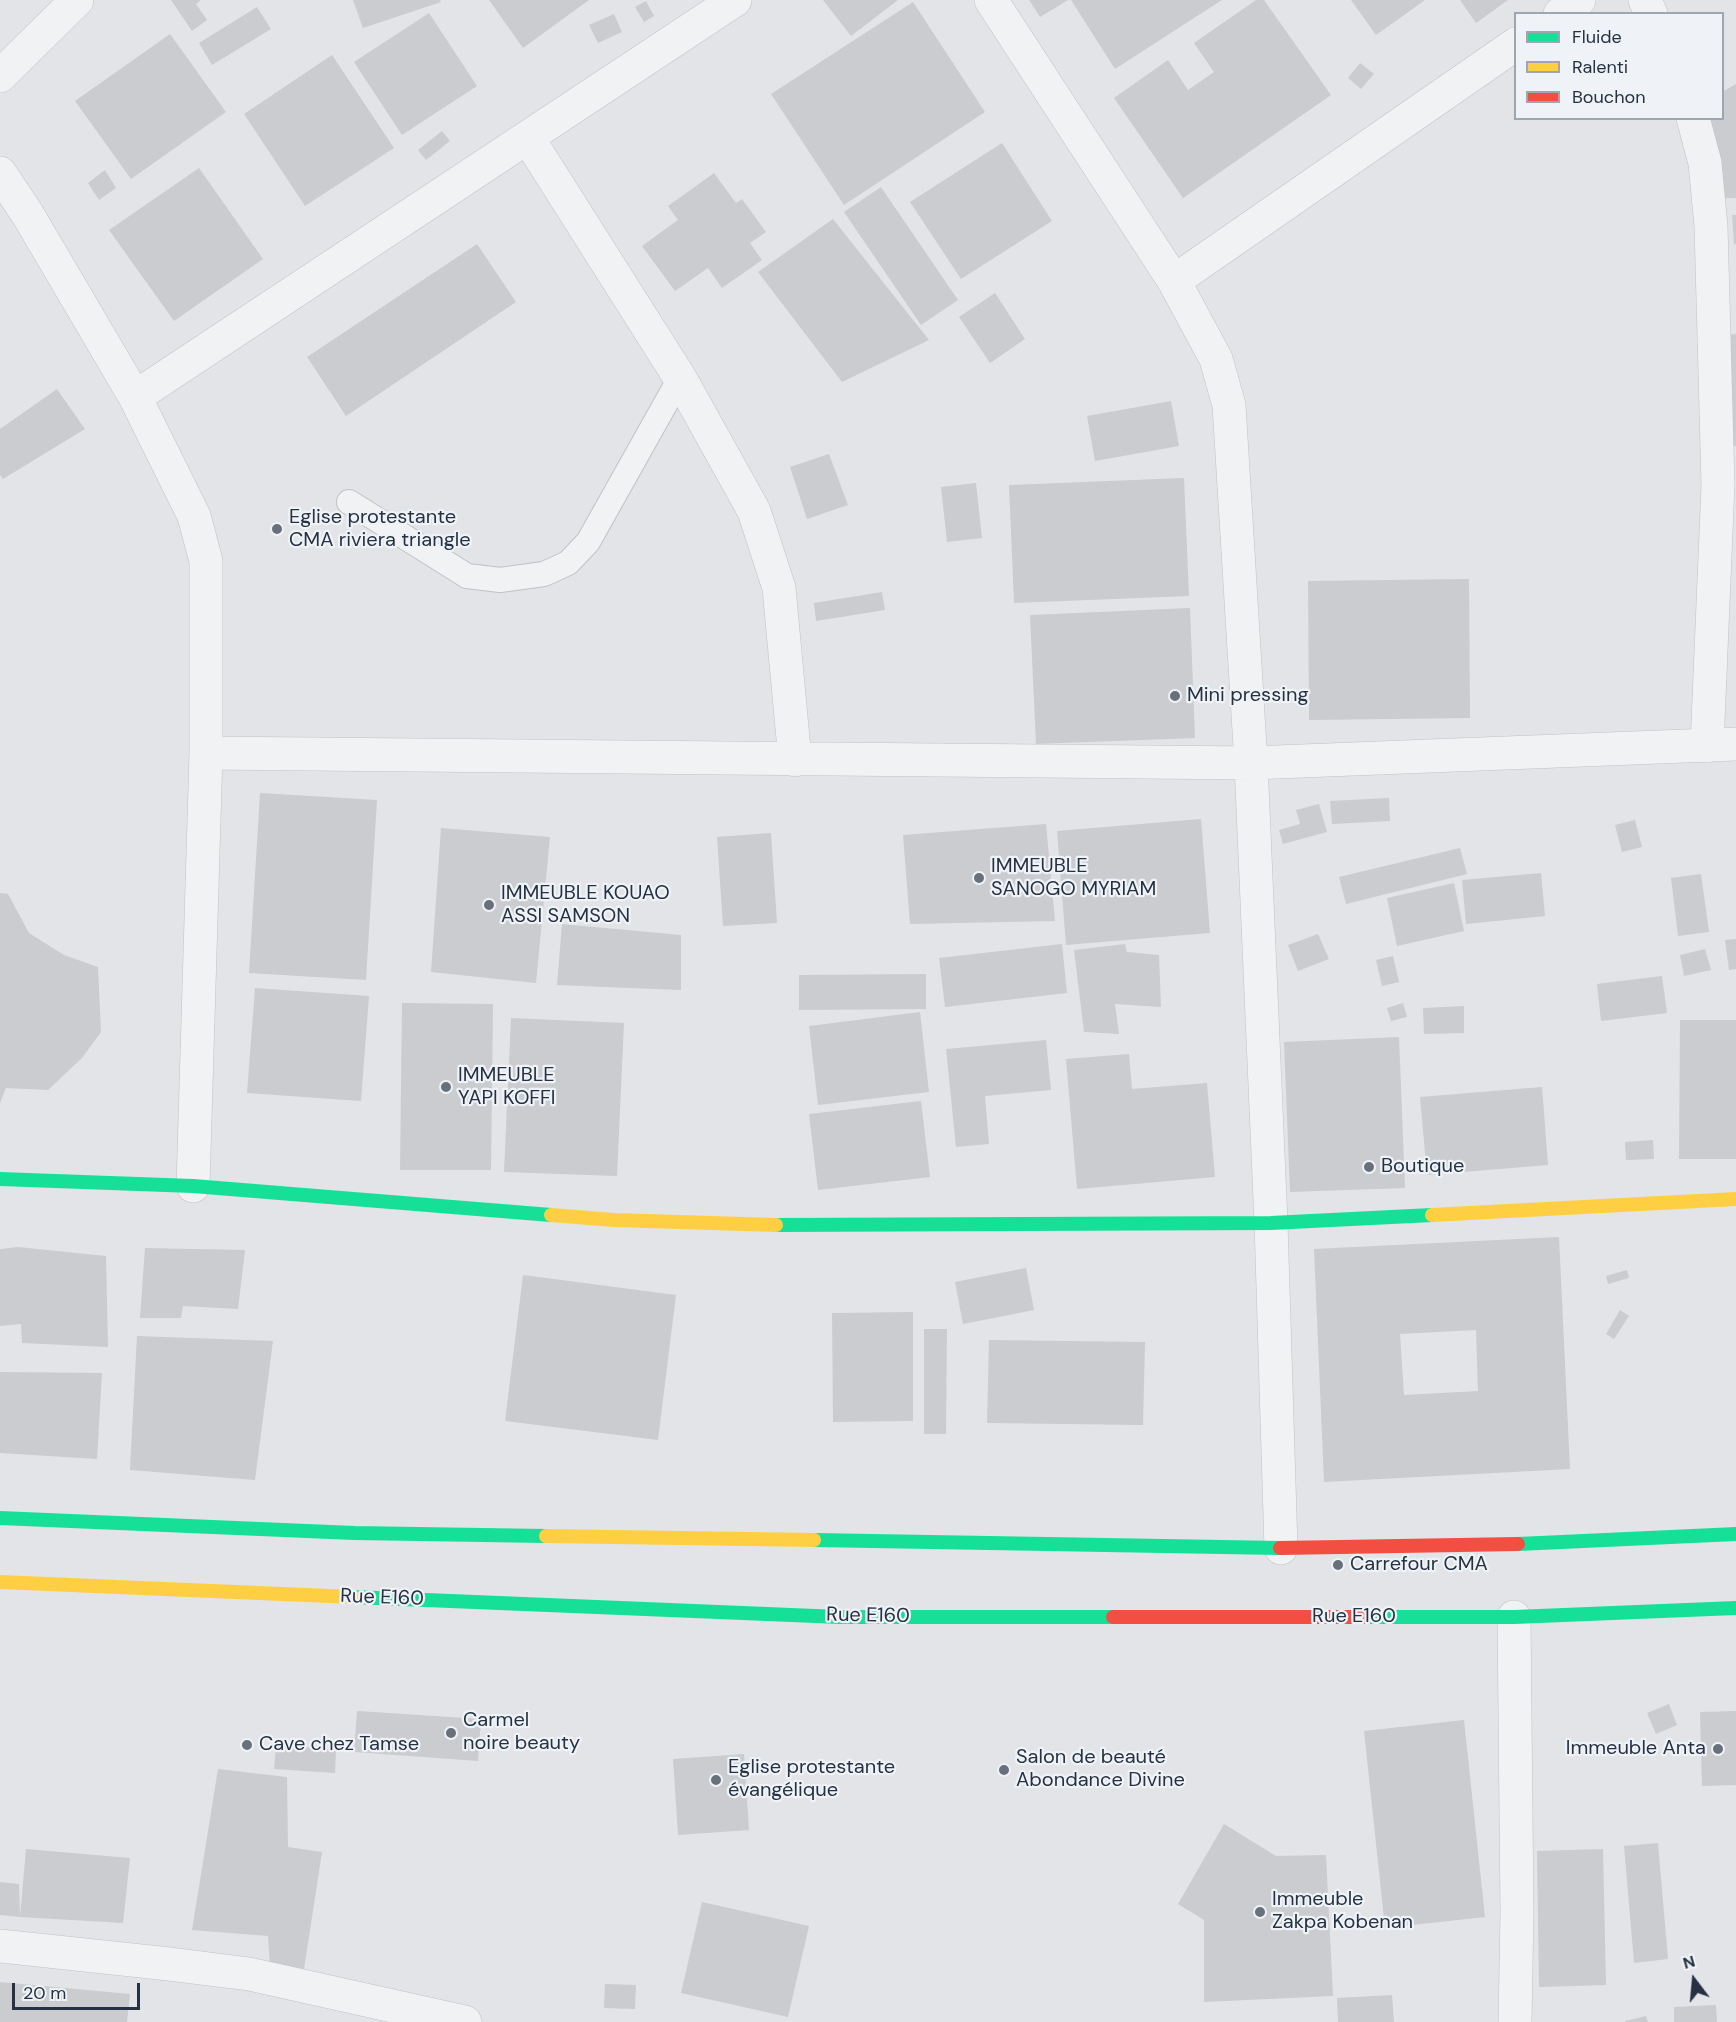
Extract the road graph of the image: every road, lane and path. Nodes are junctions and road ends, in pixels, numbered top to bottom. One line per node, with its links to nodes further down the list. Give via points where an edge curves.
1 (77, 0): 7 (street)
2 (735, 0): 9 (street)
3 (991, 0): 11 (street)
4 (1579, 0): 5 (street)
5 (1563, 12)
6 (1514, 45): 11 (street)
7 (0, 76)
8 (1694, 120): 15 (street, via 1705,163 1711,226)
9 (528, 138): 12 (street); 13 (street)
10 (0, 173): 13 (street)
11 (1174, 280): 18 (street, via 1216,359 1228,405)
12 (680, 378): 14 (lane, via 588,543 568,563 544,574 500,580 467,576); 17 (street, via 754,511 779,588)
13 (135, 397): 16 (street, via 194,516 206,561)
14 (349, 502)
15 (1721, 745): 18 (street)
16 (206, 753): 17 (street); 20 (street)
17 (795, 760): 18 (street)
18 (1251, 763): 22 (street)
19 (0, 1179): 20 (street)
20 (193, 1186): 22 (street, via 626,1220 804,1226)
21 (1736, 1199): 22 (street)
22 (1271, 1223): 25 (street)
23 (0, 1518): 25 (street, via 366,1533)
24 (1736, 1534): 25 (street, via 1513,1544)
25 (1281, 1548)
26 (0, 1582): 28 (street, Rue E160, via 840,1617)
27 (1736, 1608): 28 (street, Rue E160)
28 (1514, 1617): 31 (street)
29 (0, 1946): 30 (street, via 249,1974)
30 (465, 2022)
31 (1515, 2022)

